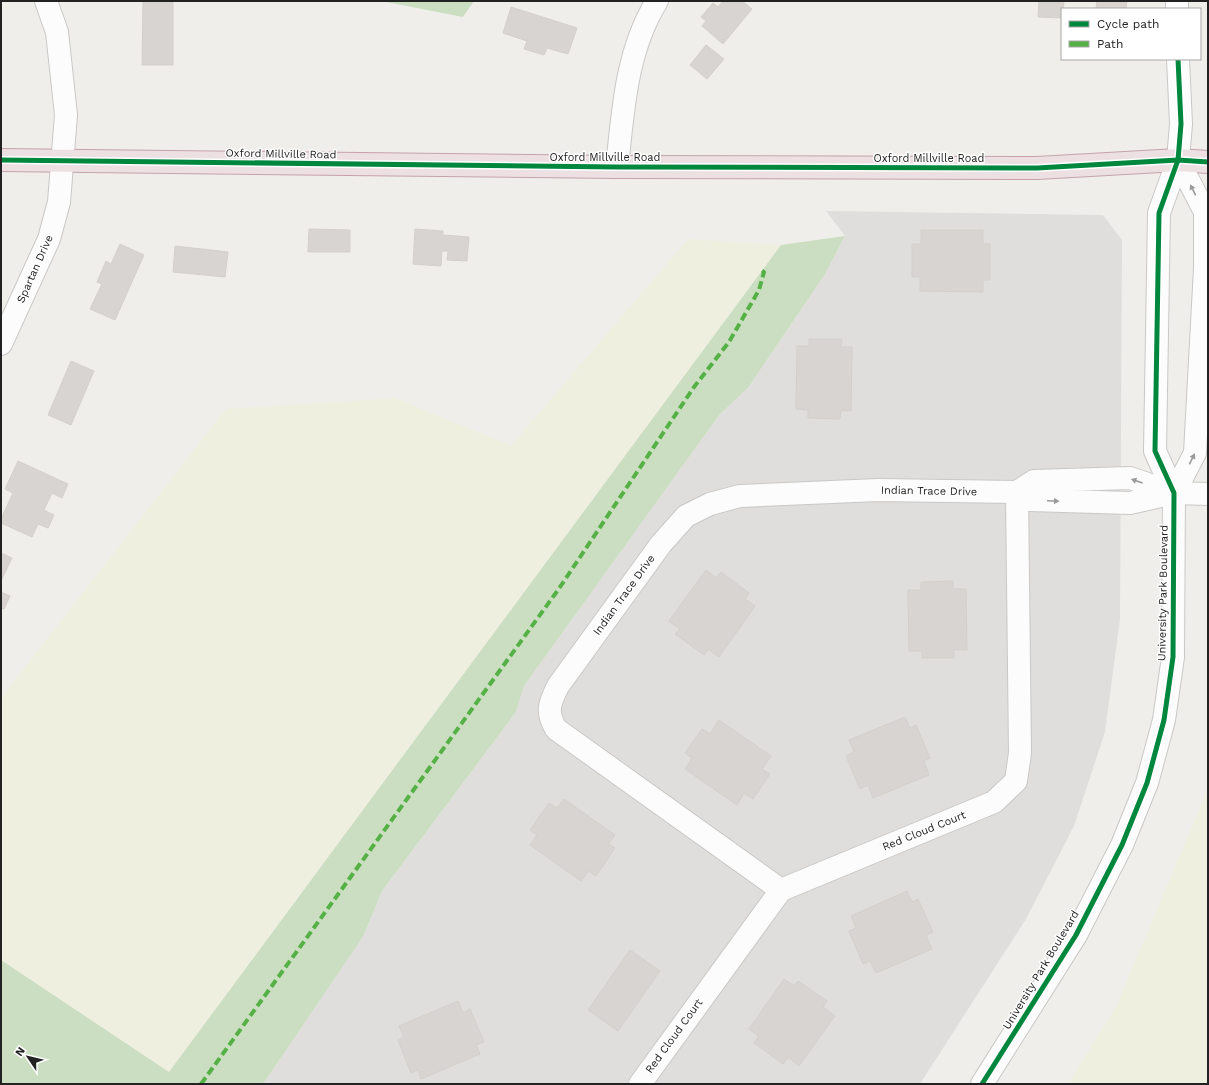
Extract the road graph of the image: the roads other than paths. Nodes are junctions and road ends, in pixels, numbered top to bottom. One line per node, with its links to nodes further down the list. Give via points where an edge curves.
1 (46, 1): 6 (street, Spartan Drive, via 57,32 61,67 66,115)
2 (657, 1): 8 (street, via 650,12 630,64)
3 (1178, 60): 5 (street, via 1181,124)
4 (1, 160): 6 (highway, Oxford Millville Road)
5 (1178, 160): 7 (highway, Oxford Millville Road); 8 (highway, Oxford Millville Road, via 1036,168); 11 (street, University Park Boulevard, via 1159,213 1155,451); 11 (street, University Park Boulevard, one-way to 5, via 1195,453 1205,212)
6 (63, 162): 8 (highway, Oxford Millville Road); 9 (street, Spartan Drive, via 59,202 49,239)
7 (1208, 162)
8 (617, 167)
9 (1, 344)
10 (1017, 492): 11 (street, via 1034,480 1130,478); 13 (street, Red Cloud Court, via 1020,753 1016,781 994,802); 13 (street, Indian Trace Drive, via 878,490 740,496 710,504 686,516 661,544 558,686 551,701 549,718 556,729)
11 (1174, 493): 12 (street); 15 (street, University Park Boulevard, via 1173,657 1164,720 1147,783 1122,845 1076,935)
12 (1208, 494)
13 (781, 890): 14 (street, Red Cloud Court)
14 (640, 1084)
15 (982, 1084)

